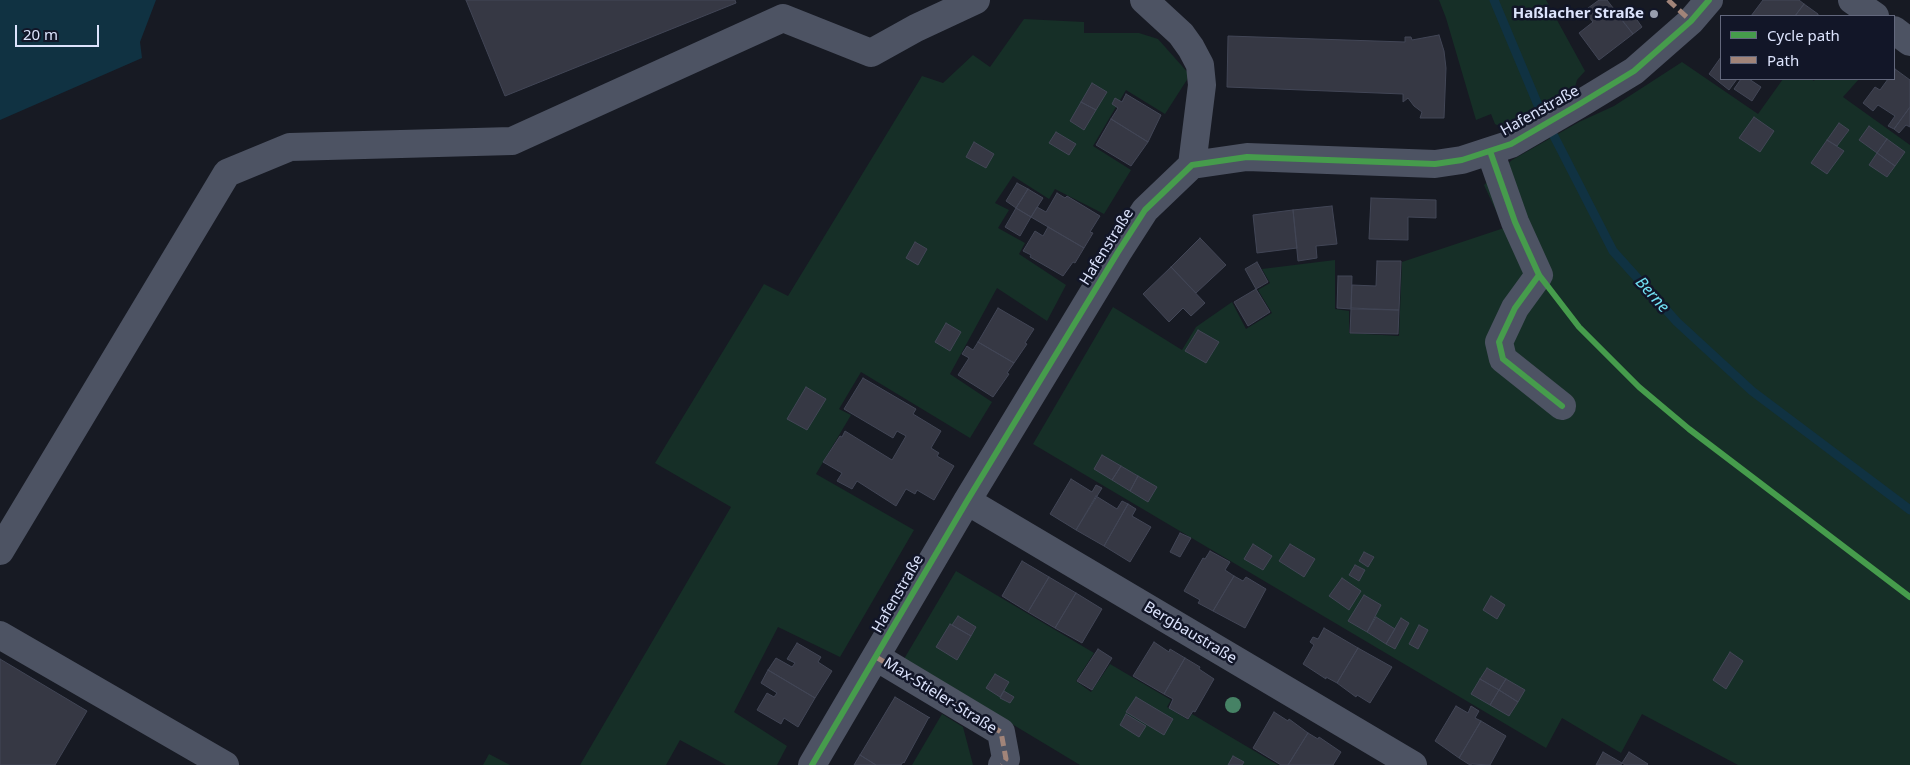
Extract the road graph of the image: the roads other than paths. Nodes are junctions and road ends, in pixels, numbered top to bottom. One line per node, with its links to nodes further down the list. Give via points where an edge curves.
1 (976, 0): 12 (street, via 871,53 784,18 512,141 290,147 227,173)
2 (1709, 0): 8 (street, Hafenstraße, via 1686,27 1634,71)
3 (1852, 0): 5 (street)
4 (1153, 8): 9 (street, via 1181,34 1200,65 1202,85)
5 (1874, 15)
6 (1895, 31): 7 (street)
7 (1910, 42)
8 (1500, 147): 9 (street, Hafenstraße, via 1462,160 1435,164 1248,157); 10 (street, via 1515,222 1539,275 1515,308 1499,342 1503,359)
9 (1192, 165): 11 (street, Hafenstraße, via 1145,210)
10 (1562, 406)
11 (967, 502): 14 (street, Hafenstraße); 18 (street, Bergbaustraße)
12 (0, 552)
13 (0, 635): 15 (street)
14 (876, 657): 16 (street, Hafenstraße); 17 (street, Max-Stieler-Straße, via 1001,732 1006,759)
15 (225, 765)
16 (812, 765)
17 (1002, 765)
18 (1413, 765)

